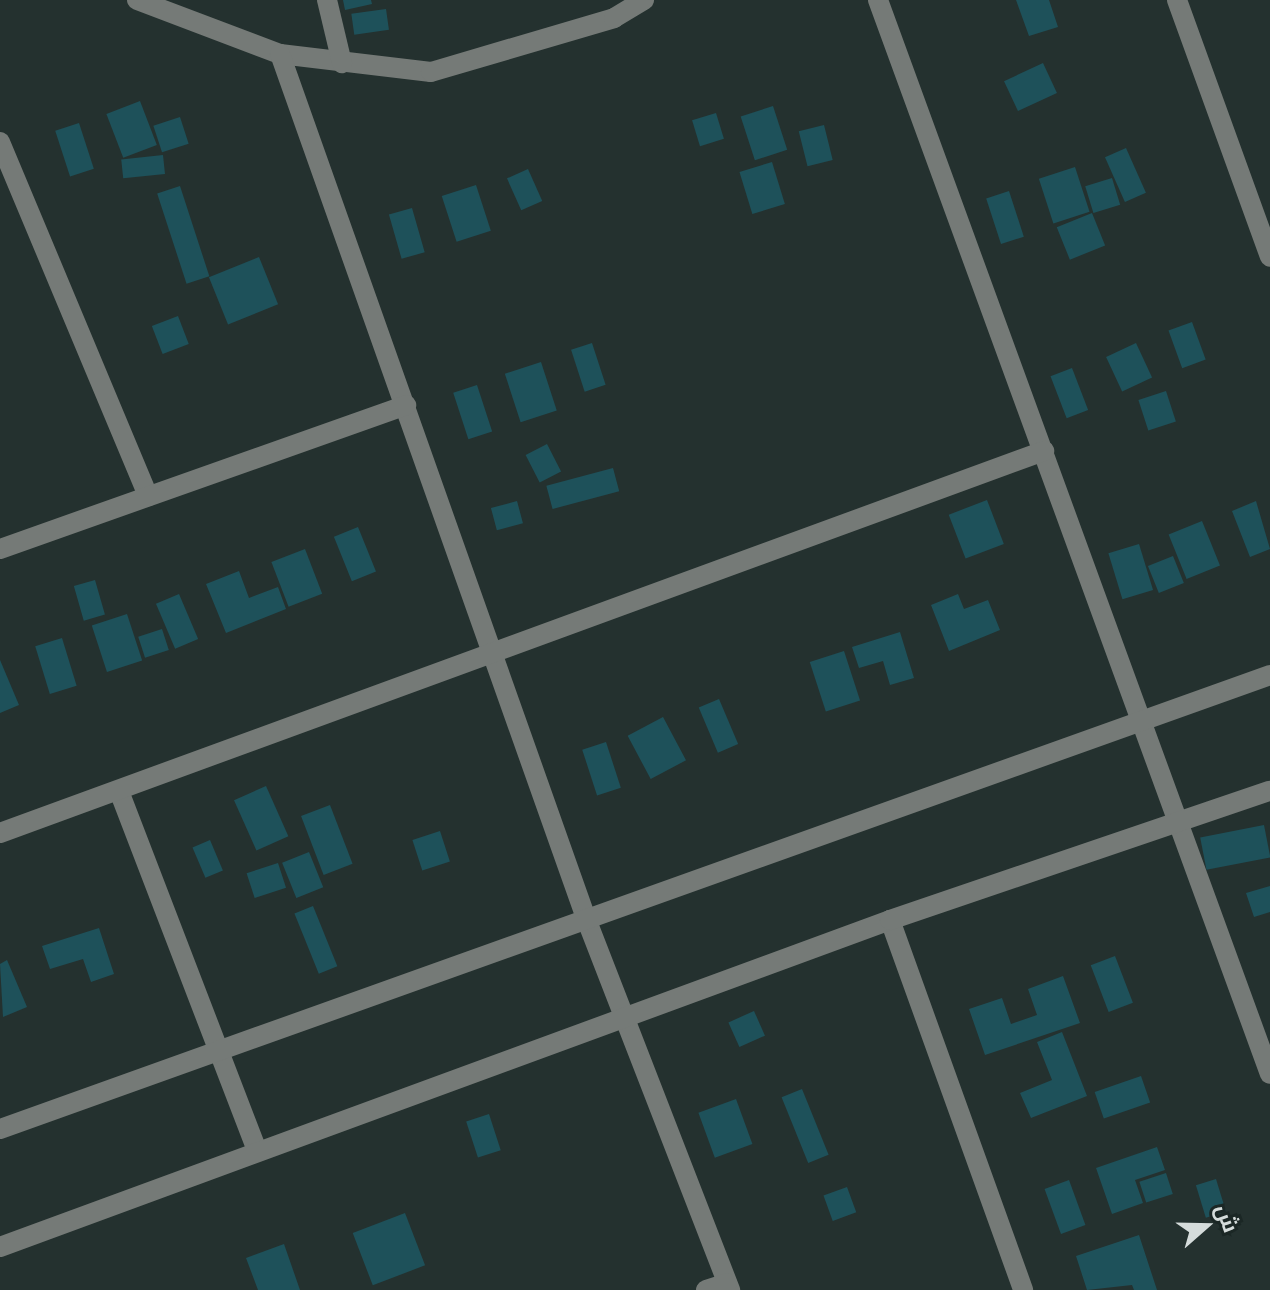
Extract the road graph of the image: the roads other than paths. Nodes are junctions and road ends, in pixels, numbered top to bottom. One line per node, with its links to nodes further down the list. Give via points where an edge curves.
1 (137, 0): 6 (street)
2 (327, 0): 7 (street)
3 (644, 0): 7 (street, via 614,18 431,72)
4 (878, 0): 11 (street)
5 (1177, 0): 9 (street)
6 (280, 54): 7 (street); 10 (street)
7 (342, 63)
8 (0, 142): 12 (street)
9 (1270, 257)
10 (406, 405): 12 (street); 14 (street)
11 (1044, 451): 14 (street); 16 (street)
12 (148, 496): 13 (street)
13 (0, 549)
14 (494, 652): 17 (street); 22 (street)
15 (1270, 675): 16 (street)
16 (1139, 724): 19 (street); 22 (street)
17 (119, 791): 20 (street); 24 (street)
18 (1270, 791): 19 (street)
19 (1178, 823): 21 (street); 25 (street)
20 (0, 833)
21 (890, 920): 23 (street); 31 (street)
22 (587, 921): 23 (street); 24 (street)
23 (625, 1019): 27 (street); 29 (street)
24 (215, 1050): 26 (street); 27 (street)
25 (1270, 1074)
26 (0, 1129)
27 (257, 1150): 28 (street)
28 (0, 1247)
29 (728, 1286): 30 (street)
30 (706, 1290)
31 (1023, 1290)

